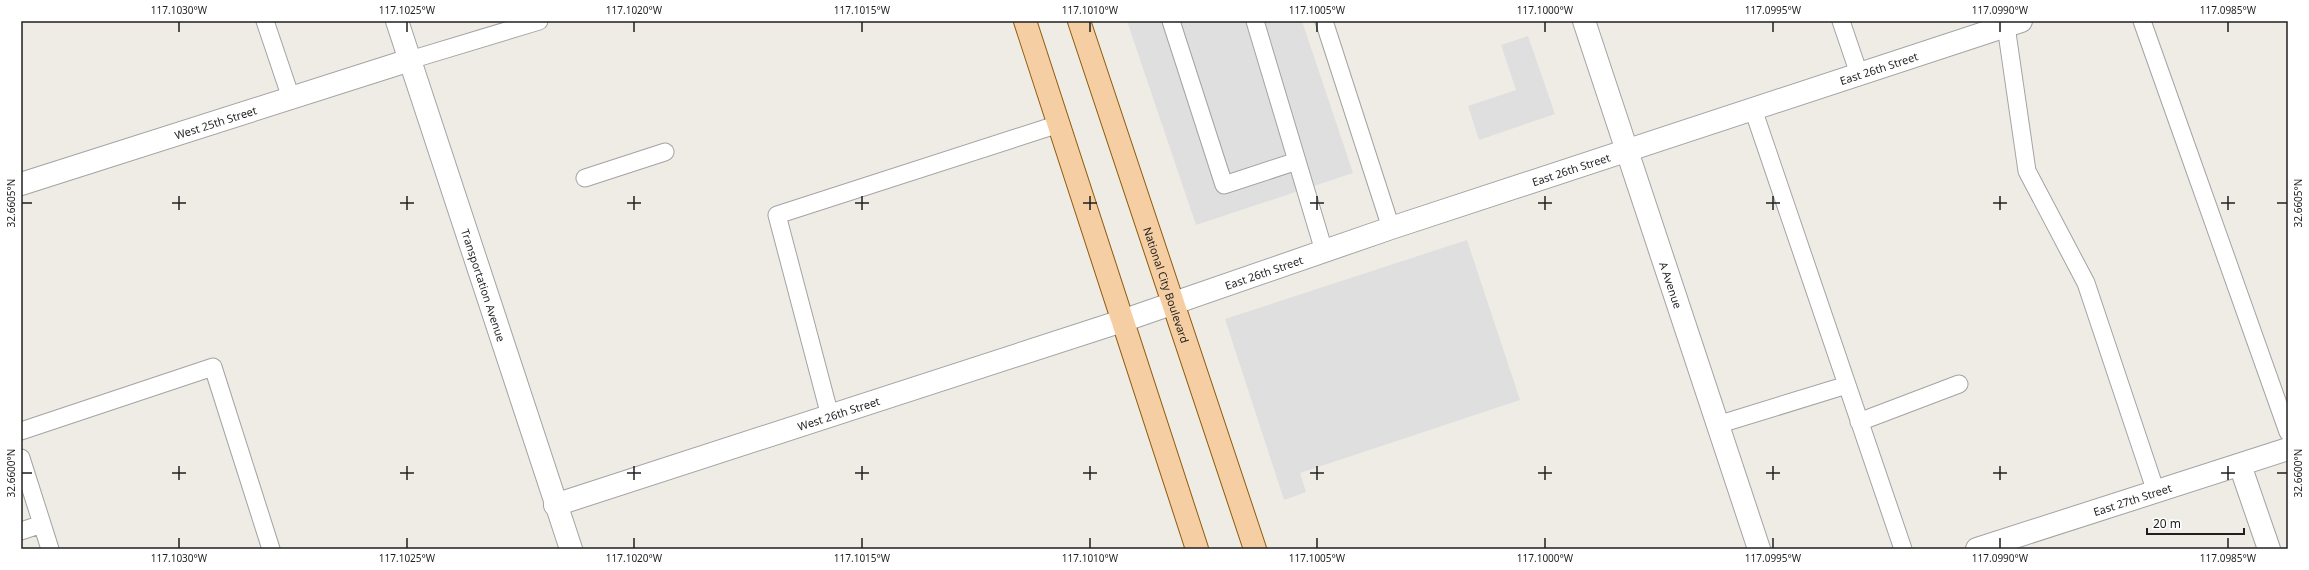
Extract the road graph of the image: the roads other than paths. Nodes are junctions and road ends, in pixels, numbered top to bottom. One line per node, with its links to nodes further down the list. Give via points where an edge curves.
1 (265, 21): 15 (lane)
2 (397, 21): 13 (street, Transportation Avenue)
3 (539, 21): 13 (lane)
4 (1025, 21): 17 (main road)
5 (1079, 21): 25 (main road, National City Boulevard)
6 (1171, 21): 20 (lane, via 1224,185)
7 (1255, 21): 20 (lane)
8 (1324, 21): 23 (lane)
9 (1584, 21): 18 (street, A Avenue)
10 (1841, 21): 14 (lane)
11 (2142, 21): 33 (lane)
12 (2014, 23): 14 (street, East 26th Street); 37 (lane, via 2027,171 2086,283)
13 (410, 60): 15 (street, West 25th Street); 38 (street, Transportation Avenue)
14 (1859, 74): 16 (street, East 26th Street)
15 (291, 98): 22 (street, West 25th Street)
16 (1753, 109): 18 (street, East 26th Street); 28 (lane)
17 (1059, 124): 26 (main road); 29 (lane, via 777,215)
18 (1625, 150): 23 (street, East 26th Street); 31 (street, A Avenue)
19 (665, 152): 21 (lane)
20 (1297, 161): 24 (lane)
21 (585, 178)
22 (21, 184)
23 (1391, 228): 24 (street, East 26th Street)
24 (1324, 251): 25 (street, East 26th Street)
25 (1172, 303): 26 (street, East 26th Street); 46 (main road, National City Boulevard)
26 (1122, 321): 29 (street, West 26th Street); 45 (main road)
27 (1959, 384): 30 (lane)
28 (1847, 385): 30 (lane); 31 (lane)
29 (830, 416): 38 (street, West 26th Street)
30 (1860, 422): 48 (lane)
31 (1717, 425): 47 (street, A Avenue)
32 (21, 431): 43 (lane, via 213,367)
33 (2288, 432)
34 (2288, 449): 36 (street, East 27th Street)
35 (21, 458): 39 (lane)
36 (2240, 464): 37 (street, East 27th Street); 50 (street)
37 (2156, 492): 41 (street, East 27th Street)
38 (555, 505): 44 (street, Transportation Avenue)
39 (42, 524): 40 (lane); 42 (lane)
40 (21, 531)
41 (2007, 545): 49 (street, East 27th Street)
42 (50, 549)
43 (271, 549)
44 (570, 549)
45 (1196, 549)
46 (1255, 549)
47 (1759, 549)
48 (1903, 549)
49 (1977, 549)
50 (2269, 549)

